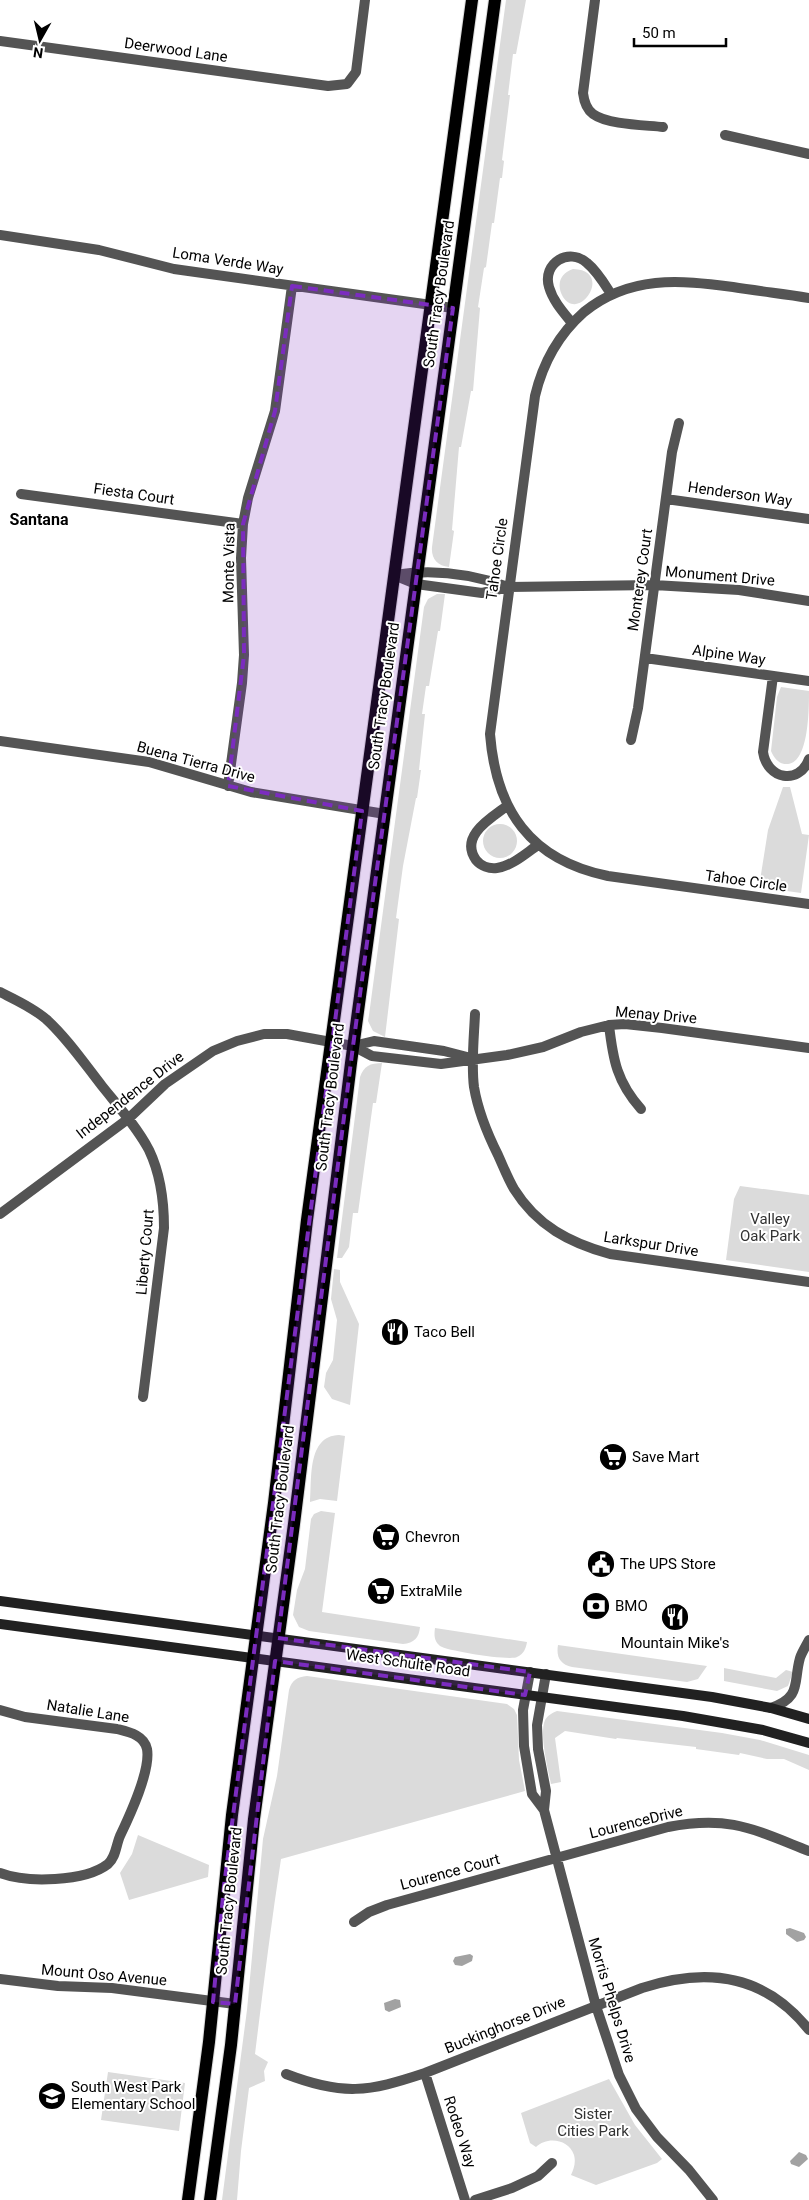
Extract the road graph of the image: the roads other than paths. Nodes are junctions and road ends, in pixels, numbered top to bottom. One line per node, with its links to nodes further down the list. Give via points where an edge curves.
1 (365, 0): 5 (street, Deerwood Lane, via 356,72 347,84 328,86)
2 (472, 0): 13 (main road, South Tracy Boulevard)
3 (495, 0): 14 (main road, South Tracy Boulevard)
4 (595, 0): 6 (street, via 583,93 585,104 592,114 604,120)
5 (0, 41)
6 (663, 127)
7 (724, 135): 8 (street)
8 (809, 154)
9 (0, 235): 10 (street, Loma Verde Way, via 98,250 174,269)
10 (292, 286): 13 (street, Loma Verde Way); 20 (street, Monte Vista, via 275,411)
11 (611, 294): 12 (street, Tahoe Circle, via 635,286 687,281); 15 (street, Tahoe Circle); 15 (street, via 587,262 569,256 558,260 551,268 549,287)
12 (809, 298)
13 (431, 305): 14 (street, Loma Verde Way); 22 (main road, South Tracy Boulevard)
14 (453, 308): 21 (main road, South Tracy Boulevard)
15 (572, 322): 25 (street, Tahoe Circle, via 547,358 535,396)
16 (679, 423): 18 (street, Monterey Court)
17 (22, 494): 20 (street, Fiesta Court)
18 (666, 499): 19 (street, Henderson Way); 24 (street, Monterey Court)
19 (809, 515)
20 (243, 524): 33 (street, Monte Vista, via 244,655)
21 (418, 571): 22 (street, Monument Drive); 23 (main road, South Tracy Boulevard); 25 (street, Monument Drive, via 484,578)
22 (394, 575): 23 (street, Monument Drive); 35 (main road, South Tracy Boulevard)
23 (416, 584): 25 (street, Monument Drive, via 482,593); 36 (main road, South Tracy Boulevard)
24 (654, 585): 25 (street, Monument Drive); 26 (street, Monument Drive, via 722,589); 27 (street, Monterey Court)
25 (508, 587): 34 (street, Tahoe Circle, via 490,734 492,762)
26 (809, 600)
27 (645, 658): 28 (street, Alpine Way); 30 (street, Monterey Court)
28 (773, 676): 29 (street, Alpine Way); 32 (street, via 764,761 778,775 790,776 799,772)
29 (809, 681)
30 (631, 740)
31 (0, 741): 33 (street, Buena Tierra Drive, via 149,762)
32 (809, 758)
33 (228, 786): 35 (street, Buena Tierra Drive)
34 (507, 806): 37 (street, Tahoe Circle); 37 (street, via 478,829 472,841 472,852 478,862 498,868 517,860)
35 (362, 811): 36 (street, Buena Tierra Drive); 42 (main road, South Tracy Boulevard)
36 (384, 814): 43 (main road, South Tracy Boulevard)
37 (538, 845): 38 (street, Tahoe Circle, via 555,857 590,873)
38 (809, 904)
39 (0, 992): 47 (street, Liberty Court, via 45,1018)
40 (475, 1014): 45 (street, Larkspur Drive)
41 (609, 1025): 44 (street, Menay Drive, via 662,1028); 45 (street, Menay Drive, via 543,1047); 46 (street, via 613,1058 627,1094)
42 (331, 1042): 43 (street, Independence Drive); 47 (street, Independence Drive, via 287,1034 264,1034 236,1040 213,1051 165,1084); 53 (main road, South Tracy Boulevard)
43 (353, 1046): 45 (street, Menay Drive, via 372,1056 441,1064); 54 (main road, South Tracy Boulevard)
44 (809, 1048)
45 (474, 1059): 49 (street, Larkspur Drive, via 474,1084 485,1129 510,1180 533,1214 557,1232 581,1246 610,1254)
46 (641, 1109)
47 (128, 1119): 48 (street, Independence Drive); 50 (street, Liberty Court, via 149,1150 164,1201 164,1228)
48 (0, 1214)
49 (809, 1282)
50 (143, 1397)
51 (0, 1601): 53 (main road, West Schulte Road)
52 (0, 1624): 56 (main road, West Schulte Road)
53 (256, 1636): 54 (main road, West Schulte Road); 56 (main road, South Tracy Boulevard)
54 (278, 1638): 57 (main road, South Tracy Boulevard); 58 (main road, West Schulte Road)
55 (809, 1640): 62 (street, via 800,1657 793,1694)
56 (252, 1658): 57 (main road, West Schulte Road); 72 (main road, South Tracy Boulevard)
57 (275, 1661): 60 (main road, West Schulte Road); 73 (main road, South Tracy Boulevard)
58 (530, 1672): 59 (main road, West Schulte Road); 60 (street, Morris Phelps Drive)
59 (546, 1674): 61 (street, Morris Phelps Drive); 62 (main road, West Schulte Road)
60 (525, 1694): 61 (main road, West Schulte Road); 66 (street, Morris Phelps Drive, via 522,1720 527,1777 532,1794)
61 (542, 1697): 65 (main road, West Schulte Road, via 723,1722); 66 (street, Morris Phelps Drive, via 537,1726 546,1791)
62 (772, 1708): 64 (main road, West Schulte Road)
63 (0, 1710): 69 (street, Natalie Lane, via 26,1717 117,1729 132,1733 142,1740 147,1749 139,1792 108,1864 62,1879 27,1879)
64 (809, 1719)
65 (809, 1743)
66 (544, 1810): 68 (street, Morris Phelps Drive)
67 (809, 1851): 68 (street, LourenceDrive, via 748,1827 718,1822 668,1828)
68 (557, 1858): 70 (street, Lourence Court, via 387,1905); 74 (street, Morris Phelps Drive)
69 (0, 1873)
70 (354, 1922)
71 (0, 1979): 72 (street, Mount Oso Avenue, via 112,1988)
72 (213, 2002): 73 (street, Mount Oso Avenue); 79 (main road, South Tracy Boulevard)
73 (235, 2004): 80 (main road, South Tracy Boulevard)
74 (596, 2006): 75 (street, Buckinghorse Drive, via 666,1980 714,1977 741,1982 772,1995 796,2014); 76 (street, Buckinghorse Drive); 83 (street, Morris Phelps Drive, via 616,2067 636,2109 656,2138)
75 (809, 2030)
76 (425, 2073): 77 (street, Buckinghorse Drive, via 390,2085 351,2090 311,2084); 81 (street, Rodeo Way)
77 (286, 2074)
78 (552, 2163): 82 (street, via 538,2176)
79 (188, 2200)
80 (210, 2200)
81 (465, 2200)
82 (475, 2200)
83 (712, 2200)

